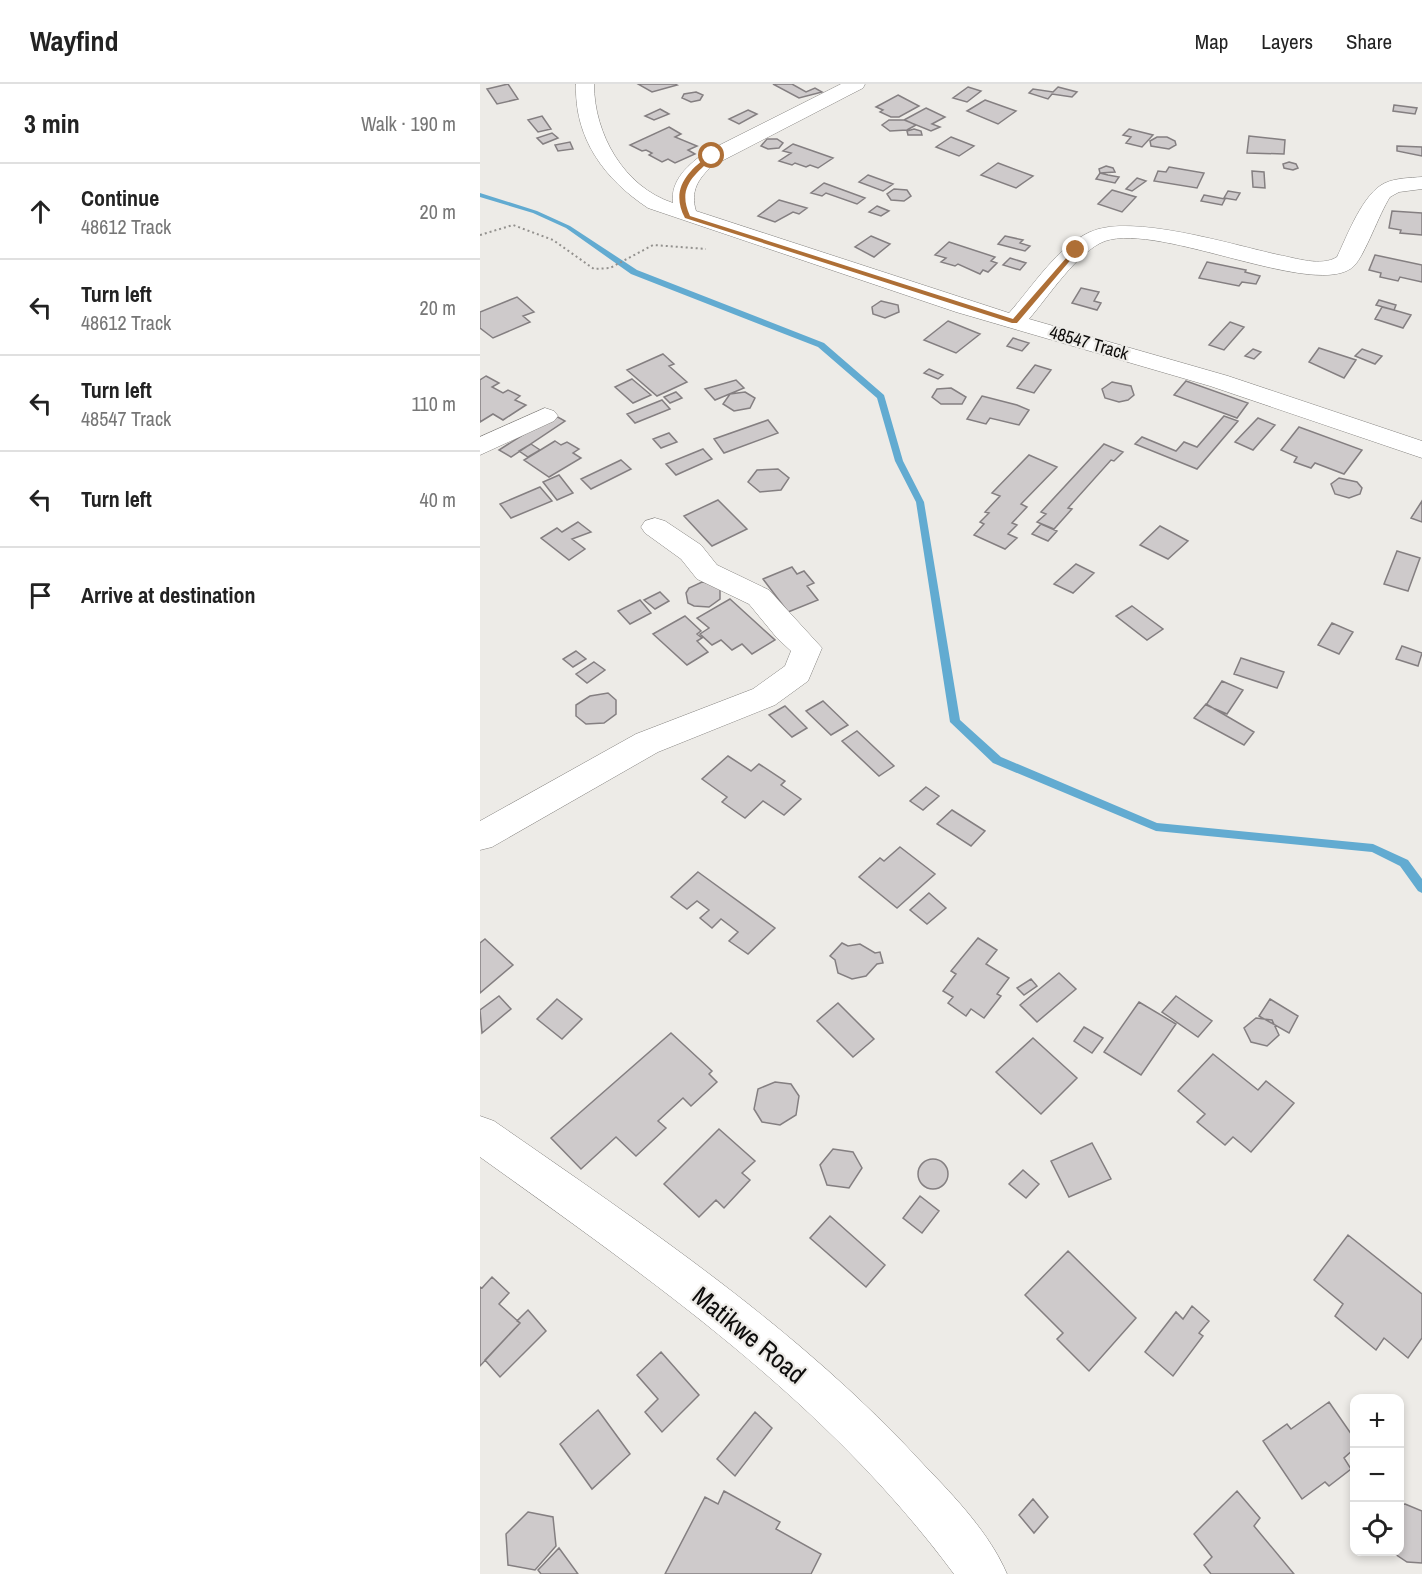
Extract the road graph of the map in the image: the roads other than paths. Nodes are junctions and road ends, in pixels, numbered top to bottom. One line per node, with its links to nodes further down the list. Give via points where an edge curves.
1 (585, 84): 4 (street, 48547 Track, via 587,119 599,149 640,195)
2 (856, 84): 4 (street, via 696,168 682,192)
3 (1422, 183): 5 (street, via 1394,187 1383,193 1346,261 1327,270 1158,235 1122,232 1098,236 1076,250)
4 (688, 217): 5 (street, 48547 Track)
5 (1015, 321): 8 (street, 48547 Track, via 1219,381)
6 (545, 416): 7 (street)
7 (480, 447)
8 (1422, 450)
9 (655, 527): 10 (street, via 691,552 707,572 759,597 807,648 797,673 764,697 647,743)
10 (480, 837)
11 (480, 1134): 12 (street, Matikwe Road, via 748,1330 904,1472)
12 (983, 1574)

